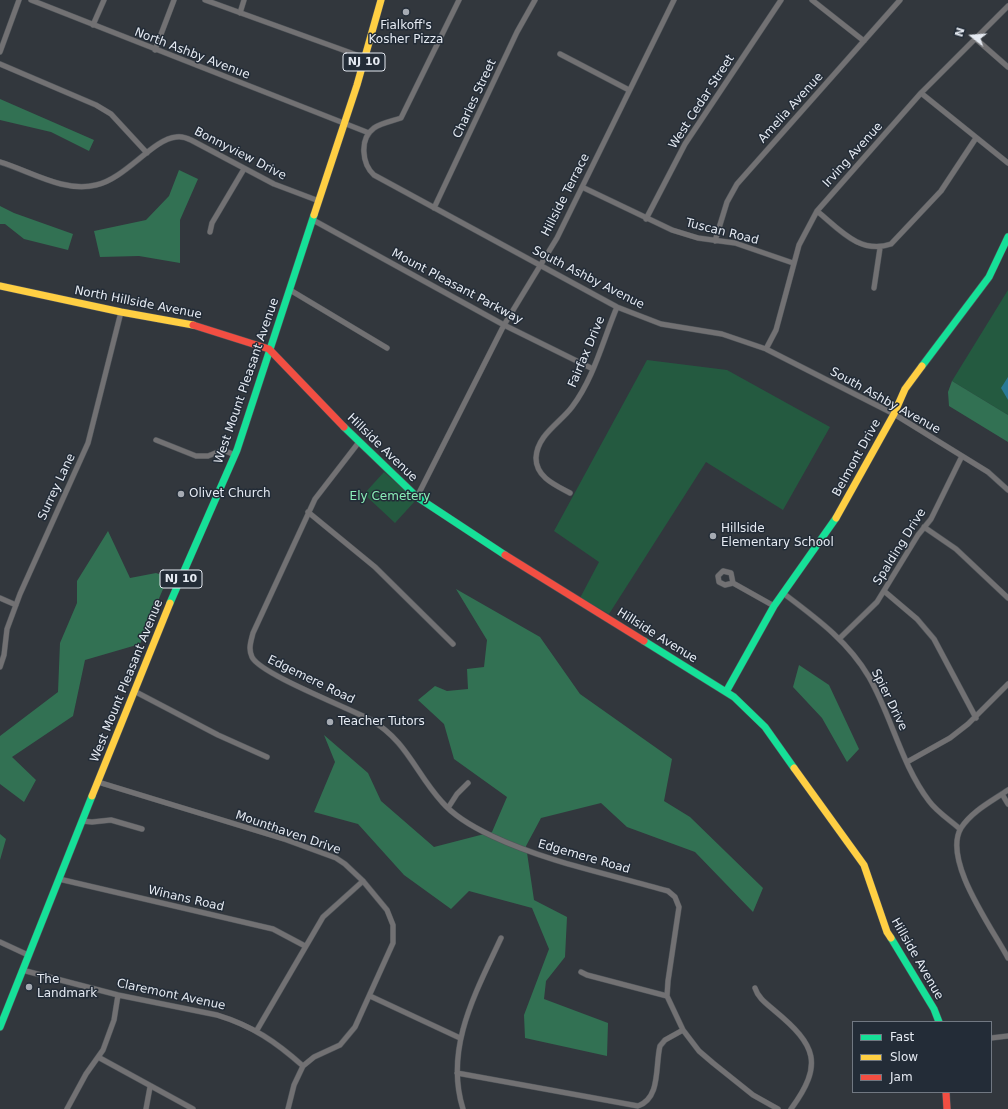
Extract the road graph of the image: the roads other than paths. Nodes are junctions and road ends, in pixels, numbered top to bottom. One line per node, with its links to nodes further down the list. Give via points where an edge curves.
1 (19, 0): 20 (street)
2 (33, 0): 16 (street, North Ashby Avenue)
3 (104, 0): 16 (street)
4 (174, 0): 19 (street)
5 (205, 0): 15 (street)
6 (244, 0): 15 (street)
7 (381, 0): 22 (street, West Mount Pleasant Avenue / NJ 10)
8 (459, 0): 28 (street, via 401,118 376,126)
9 (535, 0): 36 (street, Charles Street, via 517,32)
10 (781, 0): 38 (street, West Cedar Street, via 685,144)
11 (812, 0): 18 (street)
12 (900, 0): 18 (street, Amelia Avenue)
13 (673, 2): 25 (street, Hillside Terrace)
14 (1008, 6): 17 (street, Irving Avenue)
15 (240, 12): 22 (street)
16 (93, 25): 19 (street, North Ashby Avenue)
17 (976, 39): 24 (street); 26 (street, Irving Avenue)
18 (864, 41): 42 (street, Amelia Avenue, via 737,184 727,202)
19 (155, 50): 27 (street, North Ashby Avenue)
20 (0, 52)
21 (560, 54): 25 (street)
22 (365, 58): 27 (street, West Mount Pleasant Avenue / NJ 10)
23 (0, 64): 30 (street, via 111,114)
24 (1008, 67)
25 (630, 90): 34 (street, Hillside Terrace)
26 (921, 93): 29 (street); 37 (street, Irving Avenue)
27 (344, 124): 28 (street, North Ashby Avenue); 35 (street, West Mount Pleasant Avenue / NJ 10)
28 (369, 133): 36 (street, South Ashby Avenue, via 364,150 366,166 370,171)
29 (976, 138): 32 (street); 43 (street, via 941,191 897,239)
30 (147, 153): 31 (street, Bonnyview Drive, via 118,176 90,186 61,184); 33 (street, Bonnyview Drive, via 171,138 184,137)
31 (0, 162)
32 (1008, 163)
33 (244, 169): 35 (street, Bonnyview Drive); 40 (street, via 212,223)
34 (582, 187): 38 (street, Tuscan Road); 45 (street, Hillside Terrace, via 557,238)
35 (318, 201): 39 (street, West Mount Pleasant Avenue / NJ 10)
36 (434, 208): 45 (street, South Ashby Avenue)
37 (818, 211): 43 (street, via 859,244); 44 (street, Irving Avenue, via 803,234)
38 (646, 219): 42 (street, Tuscan Road, via 698,238)
39 (313, 220): 48 (street, West Mount Pleasant Avenue / NJ 10); 51 (street, Mount Pleasant Parkway)
40 (210, 232)
41 (1008, 237): 56 (street, Belmont Drive, via 989,277 912,379)
42 (715, 241): 44 (street, Tuscan Road, via 735,244)
43 (880, 248): 47 (street)
44 (793, 264): 54 (street, Irving Avenue, via 776,330)
45 (540, 265): 49 (street, South Ashby Avenue); 51 (street, Hillside Terrace)
46 (0, 286): 50 (street, North Hillside Avenue)
47 (874, 288)
48 (290, 290): 52 (street); 53 (street, West Mount Pleasant Avenue / NJ 10)
49 (617, 307): 54 (street, South Ashby Avenue, via 661,324 722,334); 55 (street, Fairfax Drive)
50 (121, 312): 53 (street, North Hillside Avenue, via 204,327); 71 (street, Surrey Lane, via 88,443)
51 (504, 325): 55 (street, Mount Pleasant Parkway); 63 (street, Hillside Terrace)
52 (387, 348)
53 (269, 349): 58 (street, Hillside Avenue); 59 (street, West Mount Pleasant Avenue / NJ 10)
54 (766, 349): 56 (street, South Ashby Avenue)
55 (593, 369): 62 (street, Fairfax Drive, via 573,406 542,439 536,457 546,479)
56 (894, 414): 60 (street, South Ashby Avenue); 68 (street, Belmont Drive, via 830,529)
57 (156, 440): 59 (street, via 196,456 208,456 223,450)
58 (359, 442): 63 (street, Hillside Avenue); 64 (street, Edgemere Road, via 323,487)
59 (235, 455): 77 (street, West Mount Pleasant Avenue / NJ 10)
60 (962, 456): 61 (street, South Ashby Avenue, via 988,472); 65 (street, Spalding Drive)
61 (1008, 490)
62 (570, 493)
63 (417, 497): 78 (street, Hillside Avenue, via 507,557)
64 (308, 512): 74 (street, via 375,567); 87 (street, Edgemere Road, via 253,633 250,646 252,657 269,672 348,708 393,736)
65 (924, 527): 67 (street, Spalding Drive); 70 (street, via 956,549)
66 (733, 583): 72 (street)
67 (884, 591): 73 (street, Spalding Drive, via 877,602); 79 (street, via 918,619 934,639)
68 (783, 593): 72 (street, Belmont Drive); 73 (street, Spier Drive)
69 (0, 598): 71 (street)
70 (1008, 598)
71 (16, 605): 75 (street, Surrey Lane, via 6,629 4,655)
72 (774, 606): 78 (street, Belmont Drive)
73 (840, 638): 81 (street, Spier Drive, via 868,676)
74 (454, 644)
75 (0, 667)
76 (1008, 684): 79 (street)
77 (134, 691): 80 (street, via 218,735); 82 (street, West Mount Pleasant Avenue / NJ 10)
78 (726, 692): 104 (street, Hillside Avenue, via 765,727 864,865 887,932 934,1009)
79 (976, 718): 81 (street, via 950,738)
80 (267, 757)
81 (907, 762): 90 (street, Spier Drive, via 930,802)
82 (98, 782): 88 (street, West Mount Pleasant Avenue / NJ 10); 92 (street, Mounthaven Drive, via 321,852 345,864)
83 (468, 783): 87 (street)
84 (1008, 790): 85 (street)
85 (1002, 794): 86 (street); 90 (street, via 975,813)
86 (1008, 804)
87 (448, 808): 103 (street, Edgemere Road, via 491,835 532,852 672,894 679,907)
88 (82, 820): 89 (street, via 111,820); 91 (street, West Mount Pleasant Avenue / NJ 10)
89 (142, 828)
90 (960, 829): 97 (street, via 956,856 964,878)
91 (59, 879): 95 (street, Winans Road, via 273,930); 96 (street, West Mount Pleasant Avenue / NJ 10)
92 (363, 881): 95 (street, via 329,910); 102 (street, Mounthaven Drive, via 387,910 394,935 390,953)
93 (501, 938): 109 (street, via 467,1014)
94 (0, 942): 96 (street)
95 (305, 946): 106 (street)
96 (28, 955): 98 (street, West Mount Pleasant Avenue / NJ 10)
97 (1008, 958)
98 (22, 970): 101 (street, Claremont Avenue); 105 (street, West Mount Pleasant Avenue / NJ 10)
99 (581, 972): 103 (street, via 587,976)
100 (755, 988): 122 (street, via 760,998 800,1033 810,1052 812,1068 808,1084)
101 (118, 995): 106 (street, Claremont Avenue, via 218,1015); 111 (street, via 114,1020)
102 (370, 996): 109 (street); 112 (street, Mounthaven Drive, via 356,1027 349,1036 340,1045 314,1057)
103 (668, 996): 107 (street, Edgemere Road)
104 (939, 1021)
105 (0, 1027)
106 (257, 1030): 112 (street, Claremont Avenue, via 282,1047)
107 (683, 1030): 113 (street, via 665,1040 660,1046 653,1093 646,1102 633,1107); 121 (street, Edgemere Road, via 699,1051 713,1063 753,1094)
108 (1008, 1036): 110 (street)
109 (460, 1038): 113 (street)
110 (992, 1038)
111 (98, 1058): 114 (street); 116 (street)
112 (303, 1066): 119 (street, Mounthaven Drive, via 294,1085)
113 (457, 1073): 120 (street, via 458,1092)
114 (150, 1087): 117 (street); 118 (street)
115 (946, 1093): 123 (street)
116 (67, 1109)
117 (146, 1109)
118 (193, 1109)
119 (288, 1109)
120 (463, 1109)
121 (778, 1109)
122 (791, 1109)
123 (947, 1109)

